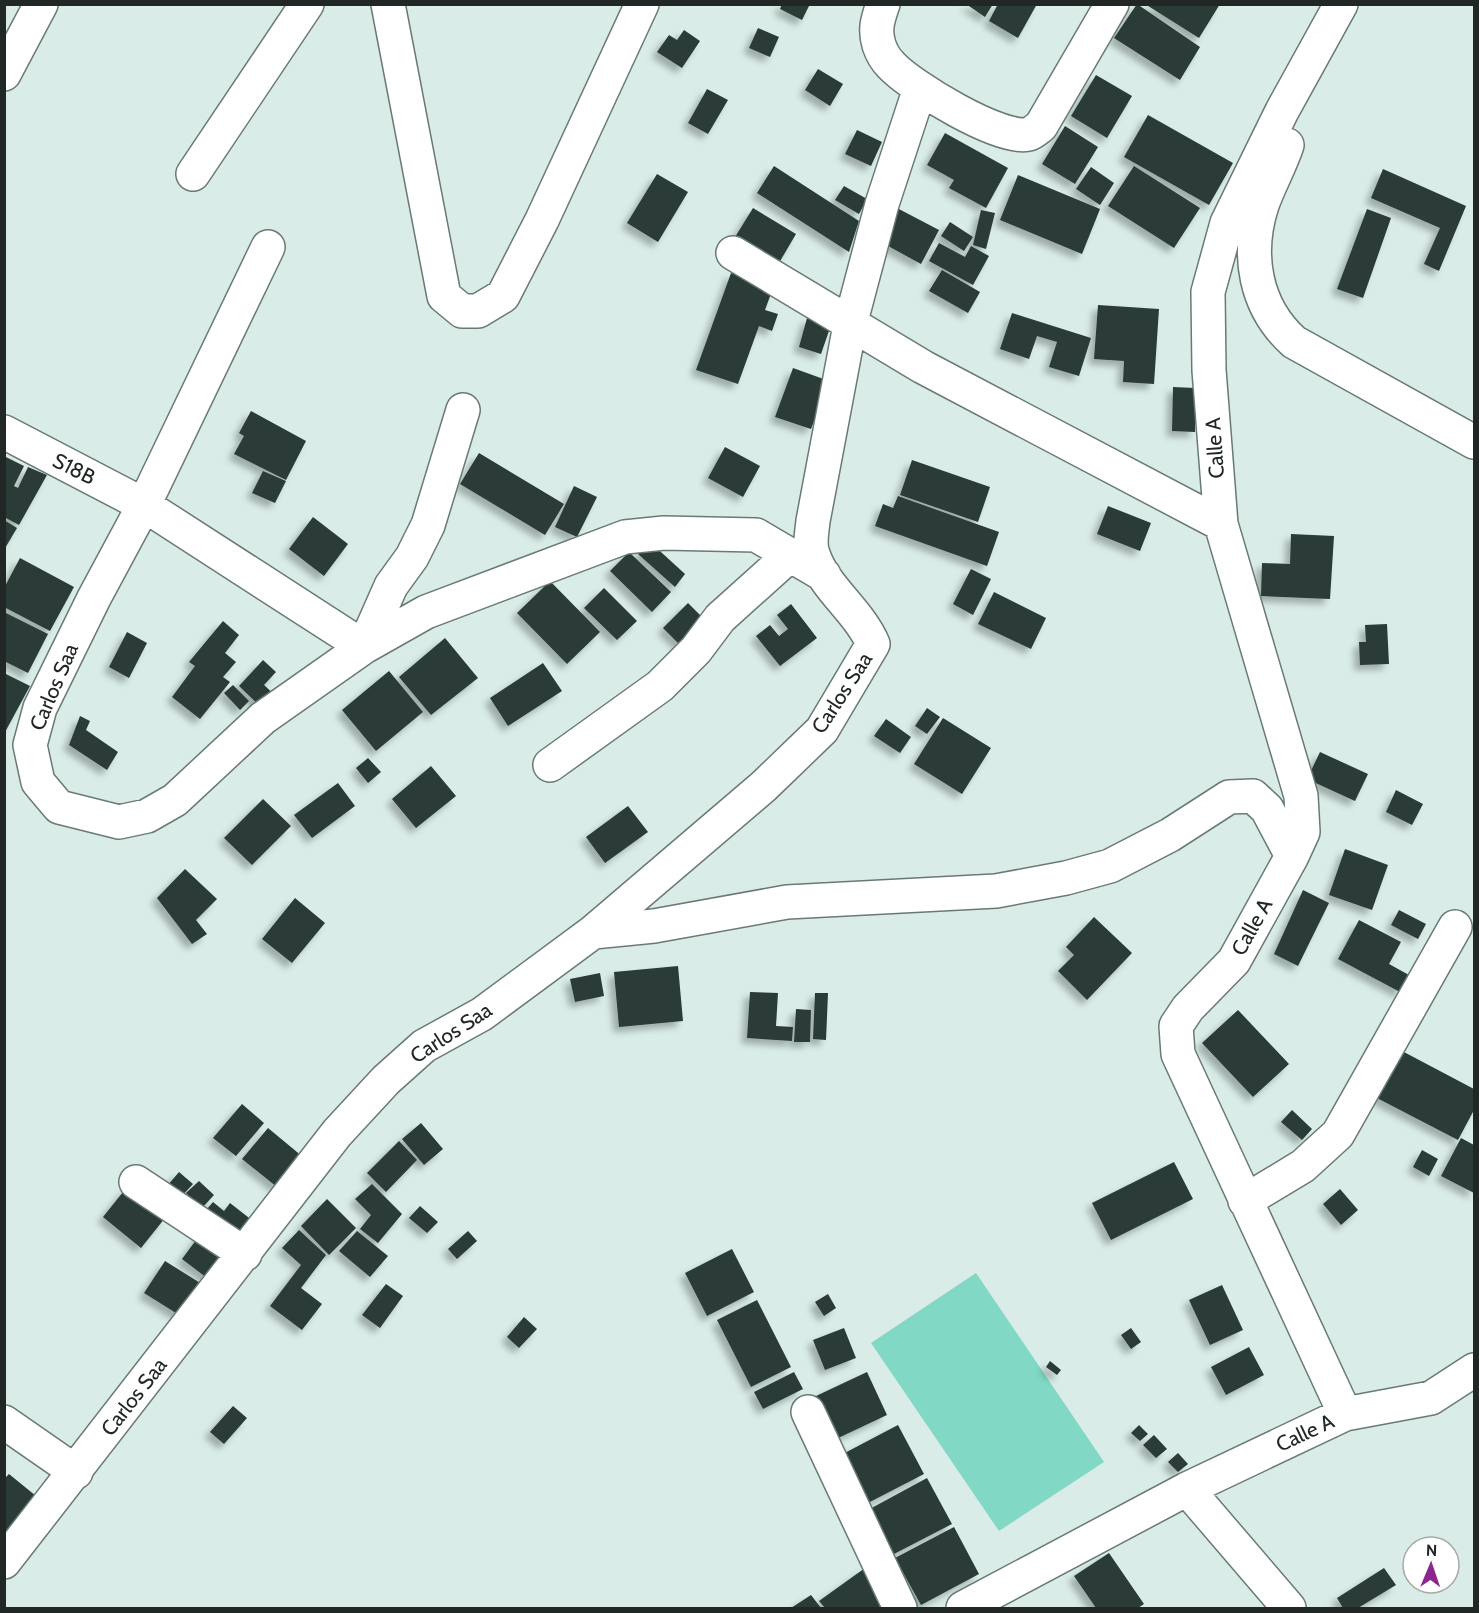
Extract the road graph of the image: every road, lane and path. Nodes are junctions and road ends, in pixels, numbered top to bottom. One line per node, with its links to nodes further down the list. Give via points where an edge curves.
1 (40, 4): 9 (street)
2 (307, 4): 11 (street)
3 (388, 4): 4 (street, via 444,296 462,311 478,311 502,296 542,220)
4 (642, 4)
5 (883, 4): 10 (street, via 875,27 879,46 890,64)
6 (1112, 4): 10 (street, via 1041,126 1029,134 1009,133 962,113)
7 (1341, 4): 8 (street, Calle A)
8 (1319, 40): 17 (street, via 1298,115 1262,206 1256,234 1258,292 1281,330 1294,342); 19 (street, Calle A, via 1227,223 1208,292 1209,370)
9 (4, 74)
10 (920, 88): 14 (street, via 882,204)
11 (193, 174)
12 (268, 247): 18 (street, Carlos Saa)
13 (733, 253): 14 (street)
14 (850, 325): 19 (street); 21 (street, via 813,521 813,554)
15 (463, 410): 22 (street, via 428,525 391,586)
16 (4, 432): 18 (street, S18B)
17 (1474, 442)
18 (144, 505): 22 (street, S18B); 22 (street, Carlos Saa, via 40,708 30,745 38,782 59,807 119,822 147,816 175,800 263,718)
19 (1221, 524): 24 (street, Calle A, via 1301,796 1303,832)
20 (790, 555): 21 (street, Carlos Saa); 22 (street, Carlos Saa, via 756,535 664,533 625,537 426,612); 23 (street, via 720,618 696,650 660,686)
21 (825, 575): 26 (street, Carlos Saa, via 867,628 873,644 822,730 764,786)
22 (364, 647)
23 (550, 765)
24 (1292, 856): 26 (street, via 1267,809 1253,796 1228,797 1170,835 1110,866 1065,878 996,891 787,902 654,926); 28 (street, Calle A, via 1234,961 1188,1008 1176,1026 1178,1054)
25 (1455, 927): 28 (street, via 1338,1134 1304,1166)
26 (593, 932): 29 (street, Carlos Saa, via 482,1014 424,1046 403,1065 337,1133)
27 (136, 1182): 29 (street)
28 (1245, 1201): 32 (street, Calle A)
29 (245, 1254): 34 (street, Carlos Saa)
30 (1474, 1370): 32 (street, via 1431,1398)
31 (808, 1412): 37 (street)
32 (1345, 1414): 35 (street, Calle A)
33 (4, 1422): 34 (street)
34 (76, 1472): 36 (street, Carlos Saa)
35 (1187, 1489): 38 (street, Calle A); 39 (street)
36 (4, 1562)
37 (900, 1608)
38 (963, 1608)
39 (1289, 1608)

